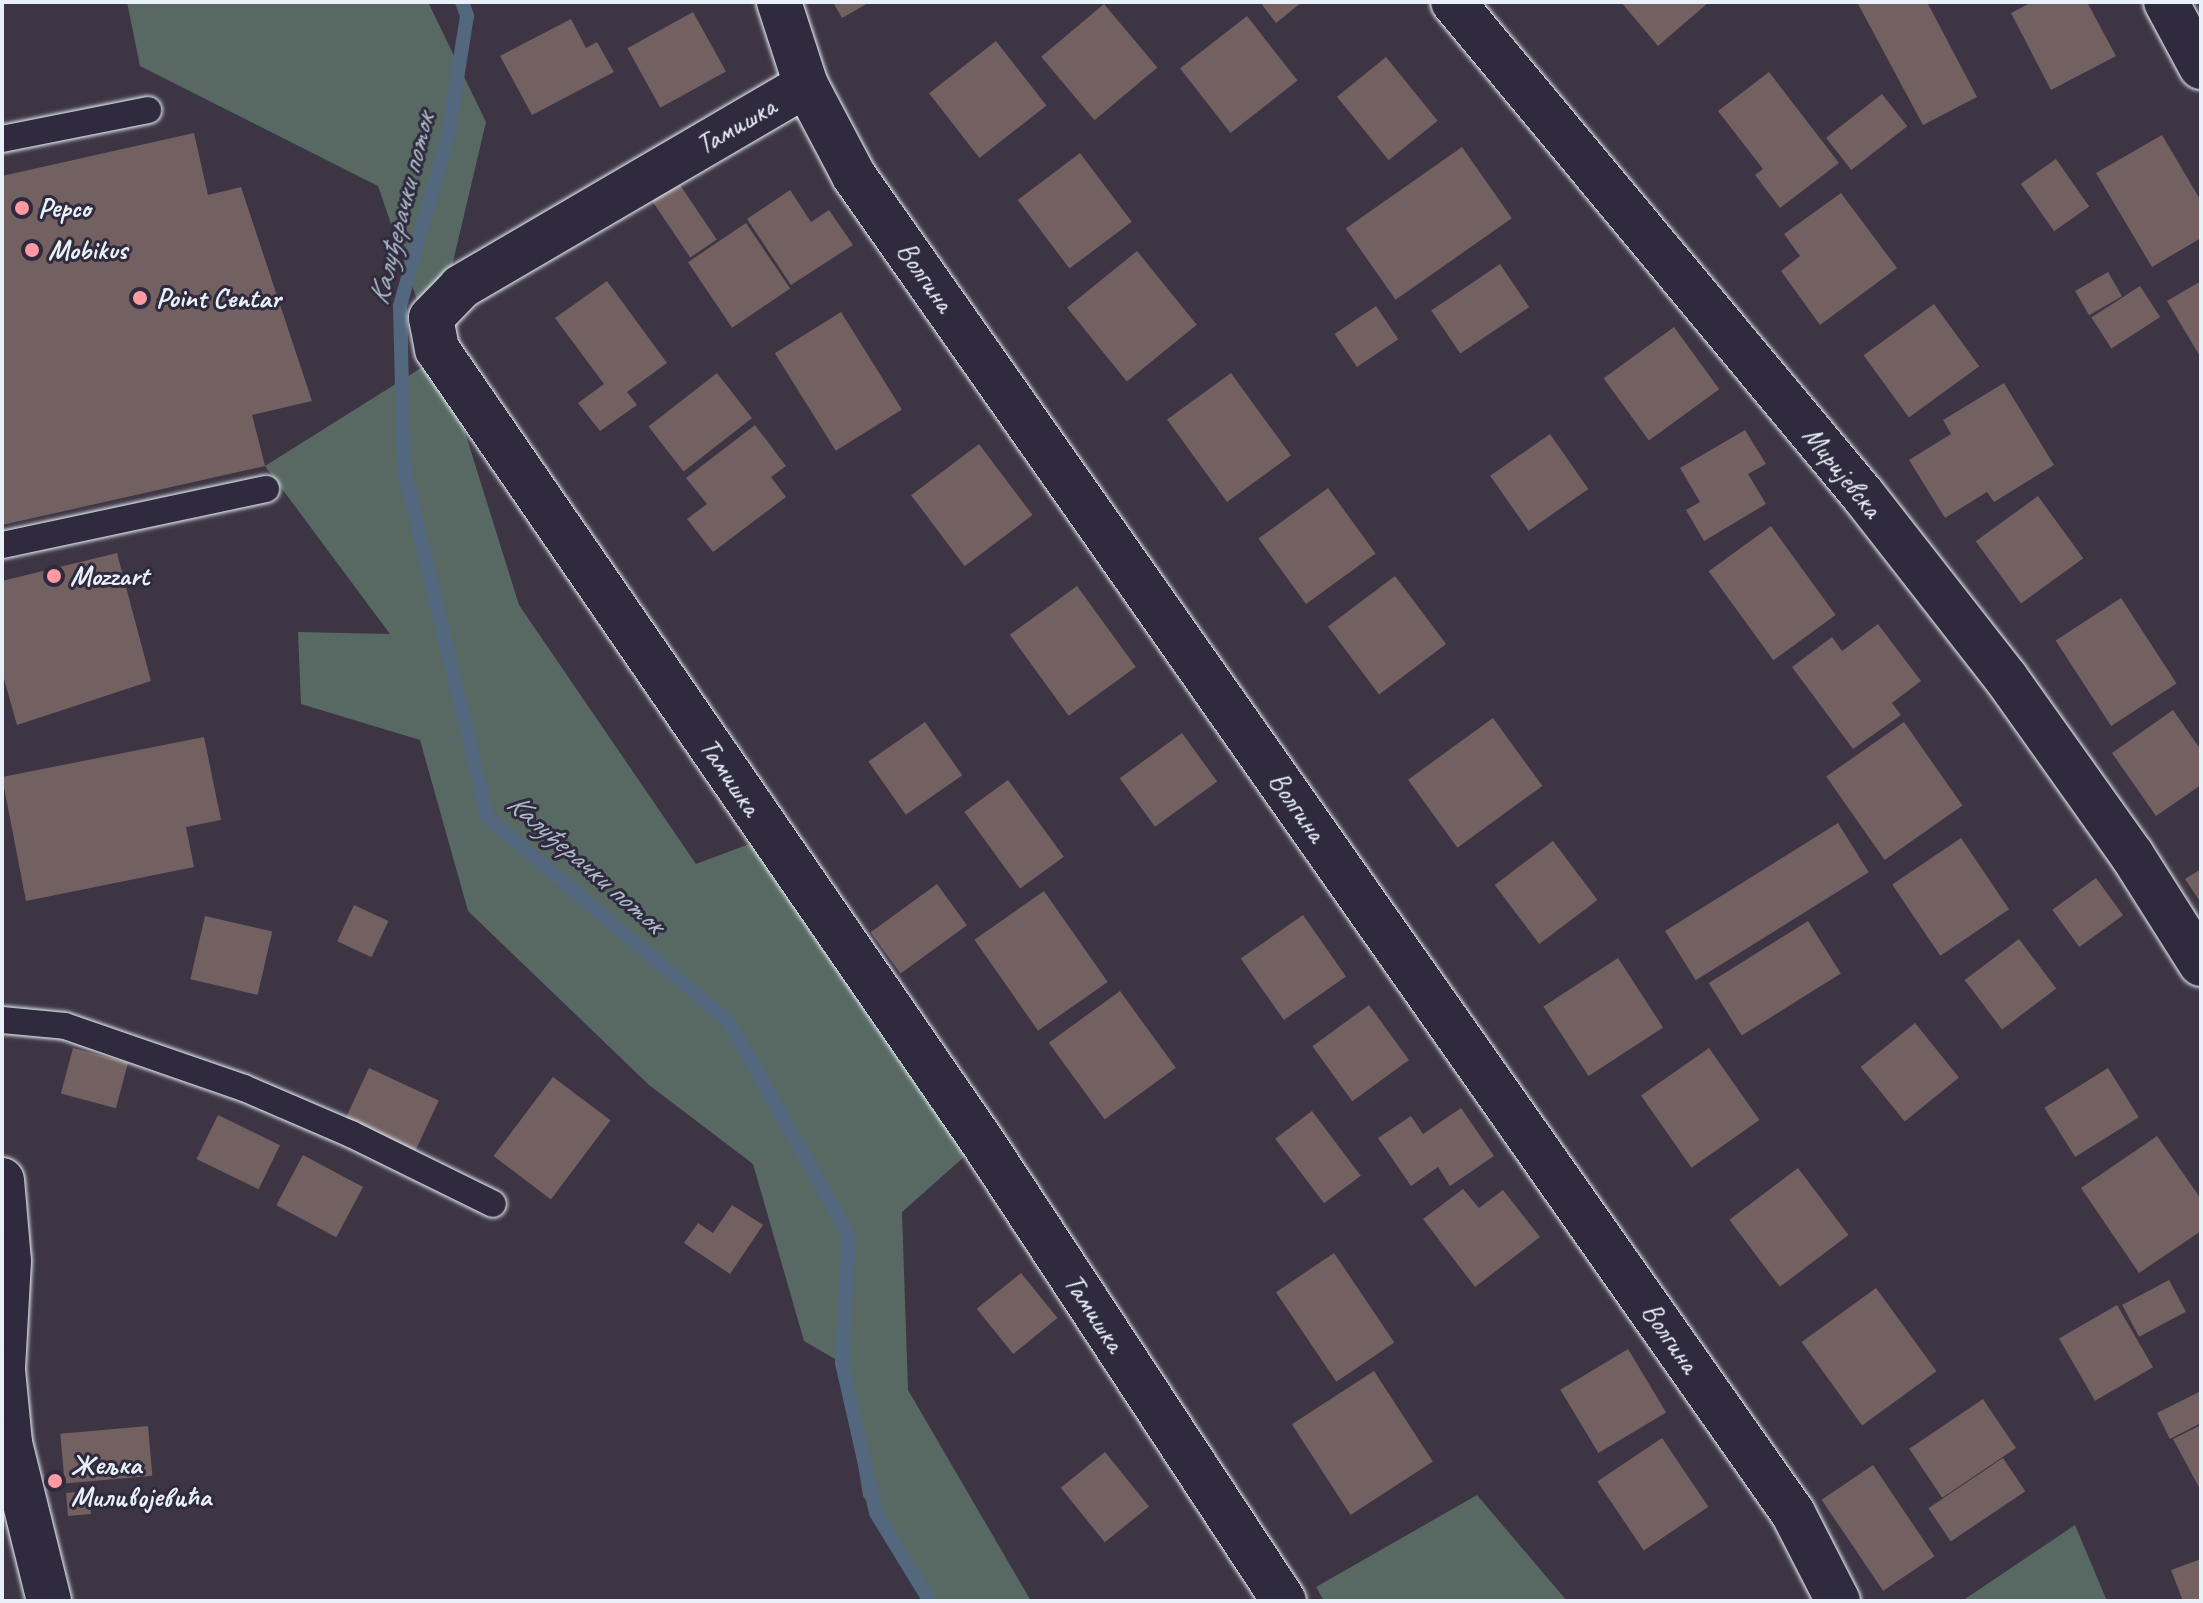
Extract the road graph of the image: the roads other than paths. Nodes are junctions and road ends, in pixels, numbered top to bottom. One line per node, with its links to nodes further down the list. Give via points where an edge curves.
1 (779, 2): 5 (street, Волгина)
2 (1453, 2): 10 (street, Миријевска, via 1863,495 2006,678 2132,855)
3 (2166, 2): 4 (street)
4 (2201, 67)
5 (806, 85): 16 (street, Тамишка, via 453,293 431,318 437,349 982,1141); 17 (street, Волгина, via 854,176 1793,1513)
6 (148, 110): 7 (lane)
7 (2, 139)
8 (266, 489): 9 (lane)
9 (2, 545)
10 (2201, 964)
11 (2, 1020): 13 (lane, via 65,1026 229,1082)
12 (2, 1180): 14 (street, via 9,1261)
13 (493, 1204)
14 (2, 1370): 15 (street, via 17,1483)
15 (49, 1601)
16 (1284, 1601)
17 (1838, 1601)

